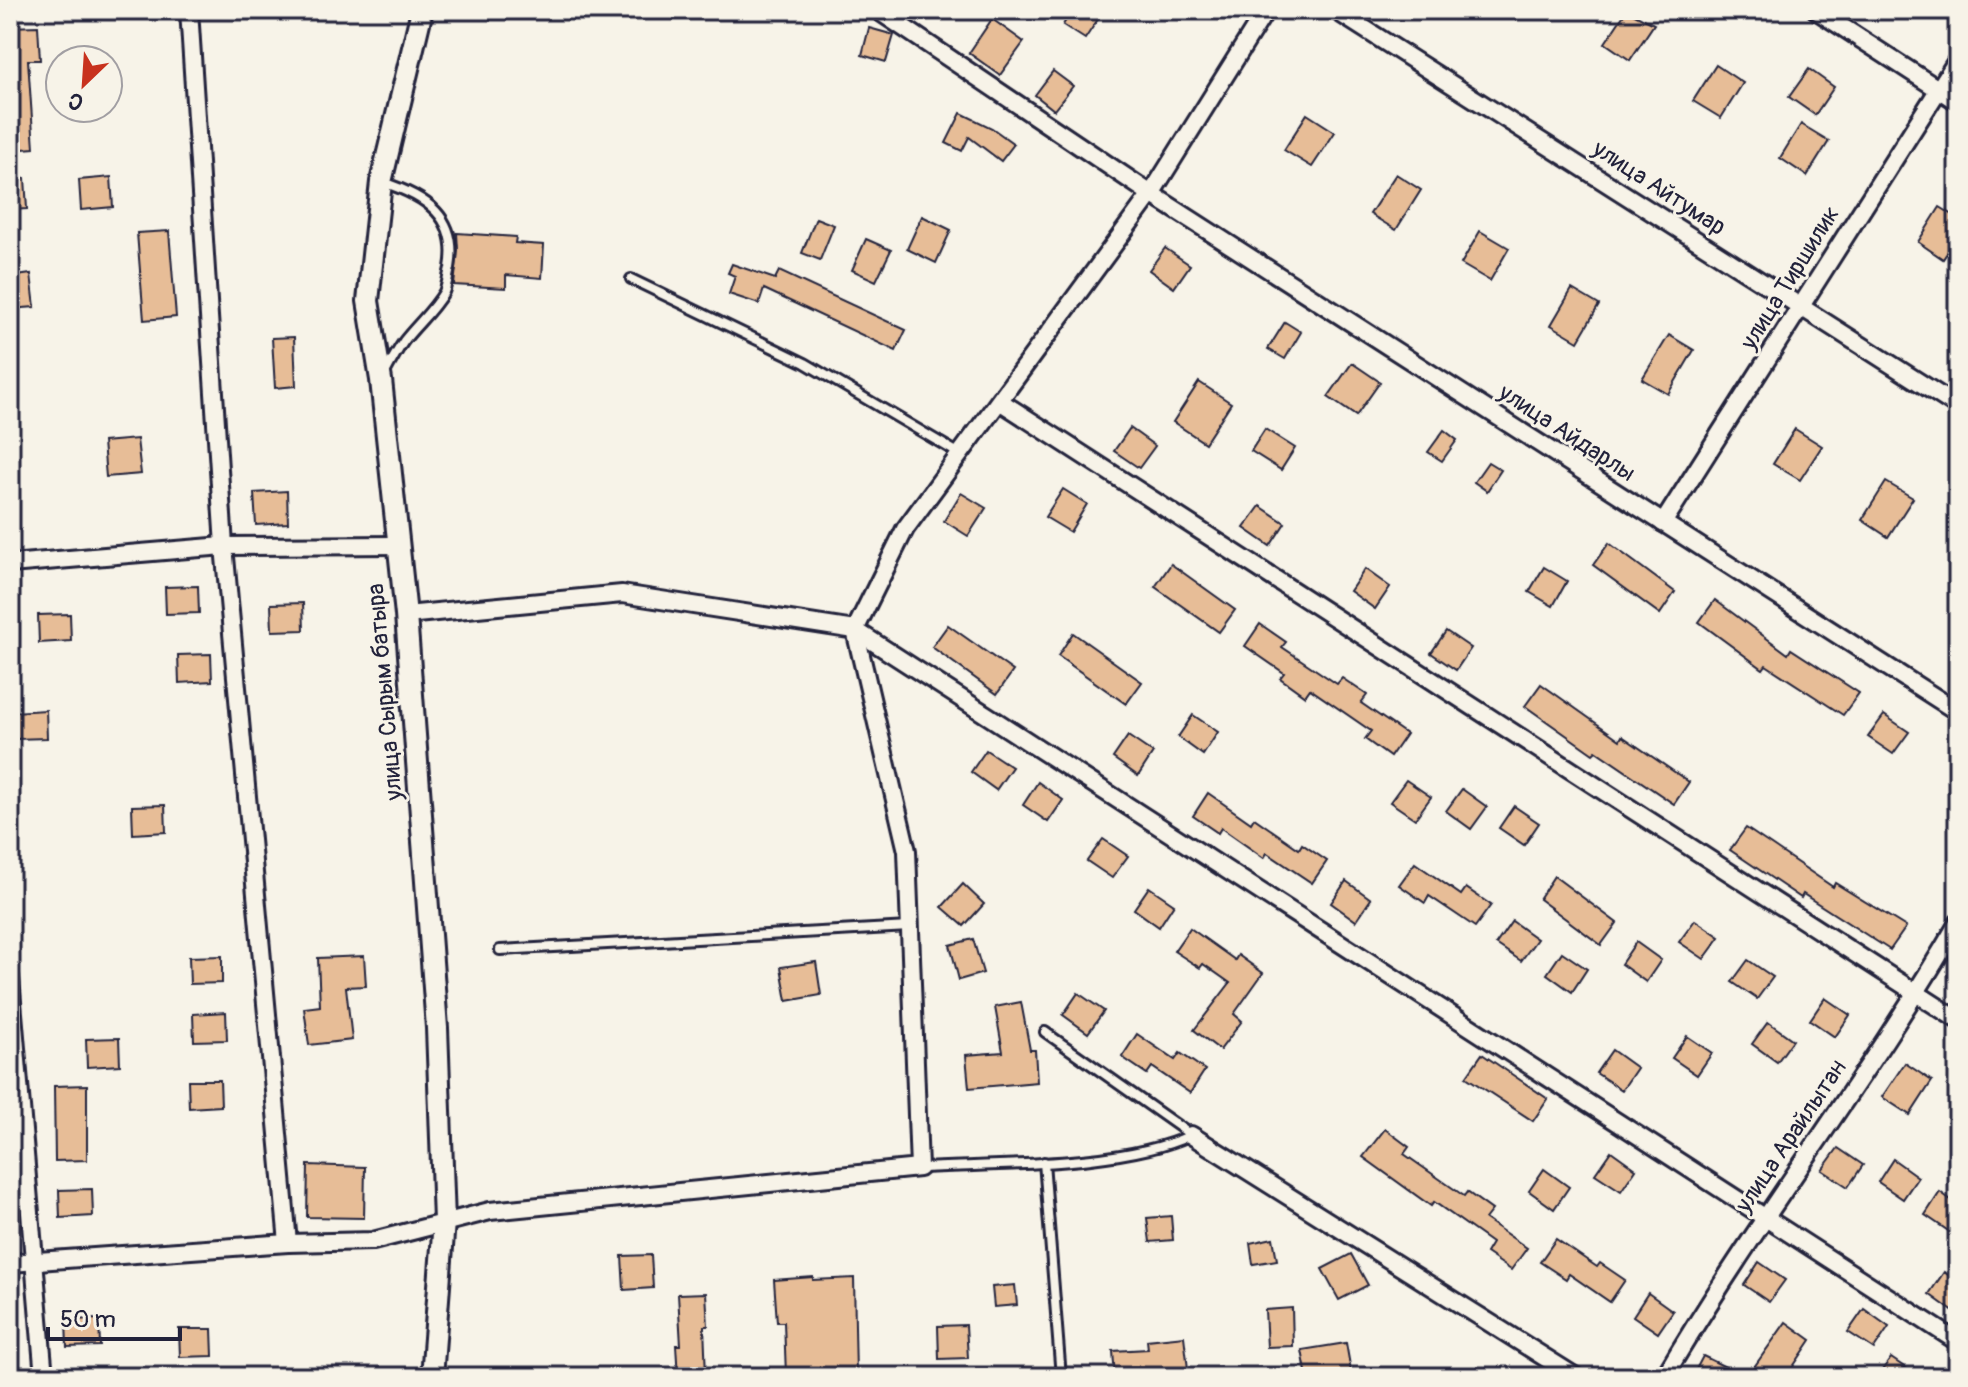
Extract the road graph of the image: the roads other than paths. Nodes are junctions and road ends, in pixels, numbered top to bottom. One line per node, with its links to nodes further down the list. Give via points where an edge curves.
1 (189, 10): 20 (street)
2 (422, 10): 10 (street, улица Сырым батыра)
3 (1266, 10): 11 (street)
4 (1335, 10): 13 (street, улица Айтумар)
5 (1816, 10): 8 (street)
6 (879, 11): 11 (street, улица Айдарлы)
7 (1958, 59): 8 (street, улица Тиршилик)
8 (1938, 90): 9 (street); 13 (street, улица Тиршилик)
9 (1958, 102)
10 (381, 182): 14 (street, улица Сырым батыра, via 368,301); 14 (lane, via 434,206 447,222 452,254 445,289)
11 (1151, 194): 15 (street); 18 (street, улица Айдарлы)
12 (631, 279): 17 (lane, via 805,363)
13 (1800, 307): 16 (street, улица Айтумар); 18 (street, улица Тиршилик)
14 (381, 380): 19 (street, улица Сырым батыра)
15 (1001, 402): 17 (street); 29 (street)
16 (1958, 407)
17 (958, 453): 23 (street, via 905,529)
18 (1663, 523): 24 (street, улица Айдарлы)
19 (397, 545): 20 (street); 22 (street, улица Сырым батыра)
20 (224, 546): 21 (street); 37 (street)
21 (10, 564)
22 (406, 615): 23 (street, via 622,594); 36 (street, улица Сырым батыра, via 437,1028)
23 (855, 630): 26 (street, via 907,851); 35 (street)
24 (1958, 712)
25 (1958, 923): 29 (street, улица Арайлытан)
26 (910, 927): 27 (lane); 34 (street)
27 (500, 950)
28 (10, 978): 38 (street)
29 (1917, 993): 30 (street); 35 (street, улица Арайлытан)
30 (1958, 1020)
31 (1045, 1032): 32 (lane)
32 (1191, 1135): 33 (lane, via 1166,1147); 44 (street)
33 (1044, 1162): 34 (lane); 43 (lane)
34 (919, 1168): 36 (street, via 490,1211)
35 (1765, 1217): 40 (street); 45 (street, улица Арайлытан)
36 (444, 1221): 37 (street, via 373,1241); 42 (street, улица Сырым батыра)
37 (288, 1243): 38 (street)
38 (37, 1261): 39 (street); 41 (street)
39 (10, 1263)
40 (1958, 1342)
41 (44, 1377)
42 (432, 1377)
43 (1061, 1377)
44 (1576, 1377)
45 (1664, 1377)

